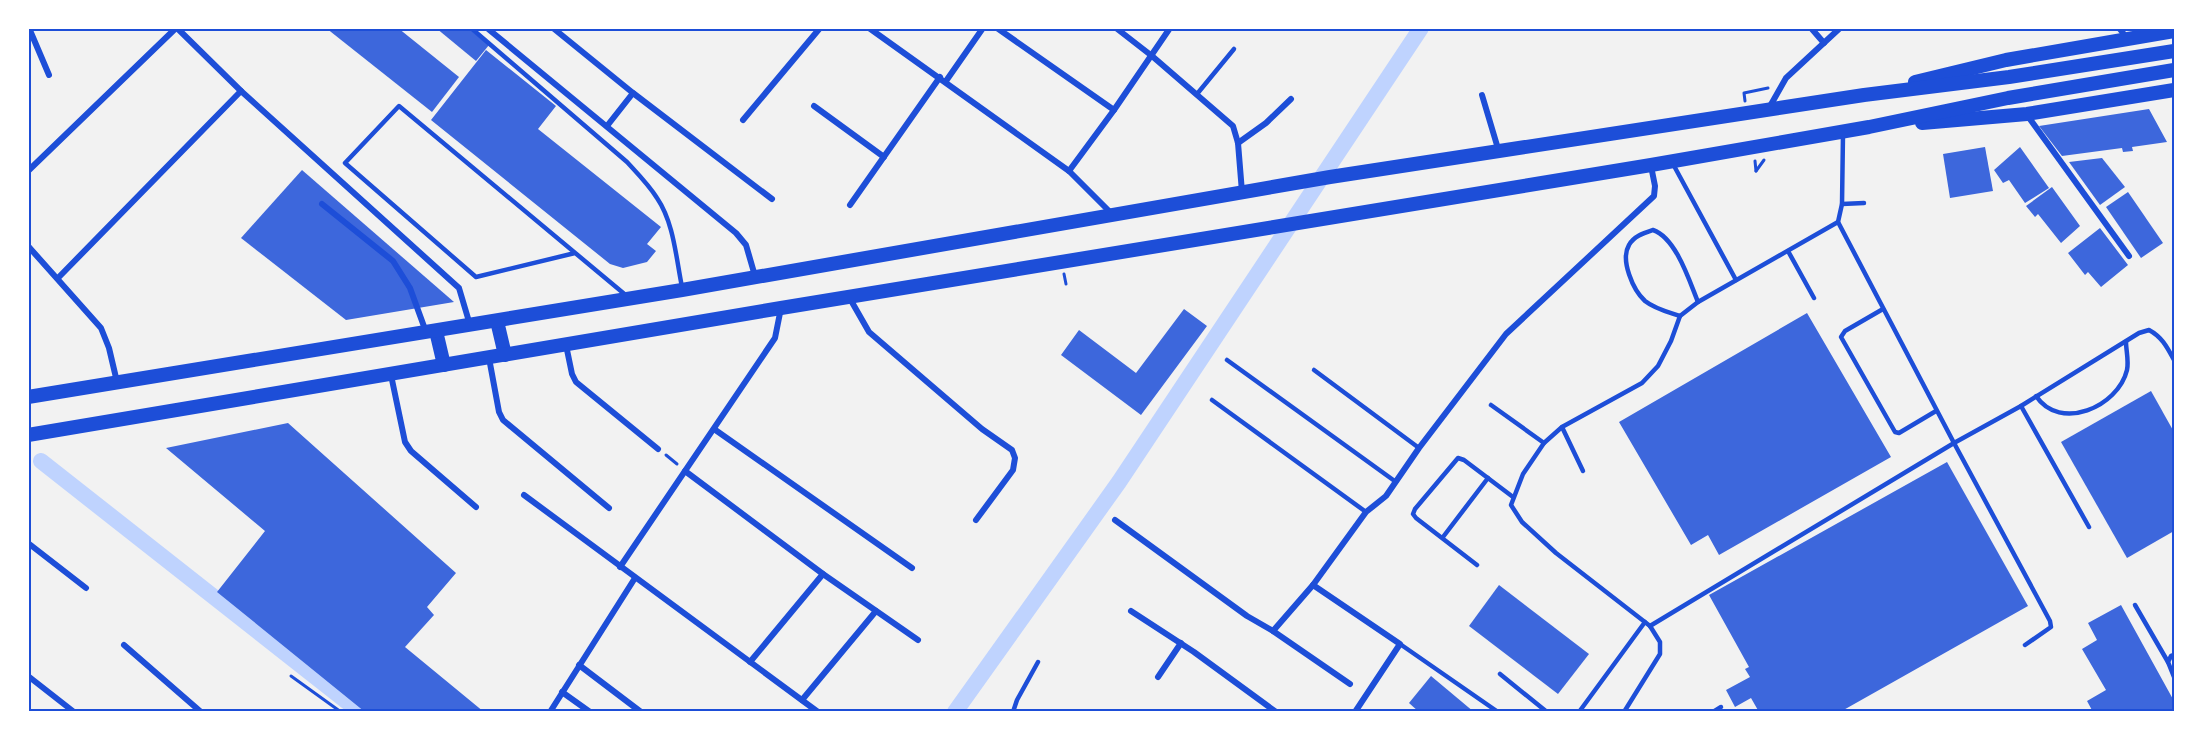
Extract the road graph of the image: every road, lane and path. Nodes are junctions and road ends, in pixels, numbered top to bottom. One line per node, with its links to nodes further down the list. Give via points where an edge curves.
1 (29, 28): 21 (street)
2 (177, 28): 25 (street); 45 (street)
3 (471, 28): 62 (lane, via 644,181 670,225)
4 (487, 28): 37 (street)
5 (553, 28): 26 (street)
6 (820, 28): 36 (street)
7 (869, 28): 22 (street)
8 (983, 28): 22 (street)
9 (997, 28): 33 (street)
10 (1116, 28): 19 (street)
11 (1170, 28): 19 (street)
12 (1811, 28): 16 (street)
13 (1840, 28): 16 (street)
14 (2175, 31): 15 (main road)
15 (2123, 34): 30 (main road)
16 (1824, 43): 23 (street)
17 (1234, 49): 28 (lane)
18 (2175, 51): 30 (main road)
19 (1152, 56): 28 (street); 33 (street)
20 (2175, 70): 38 (main road, via 2007,98)
21 (49, 75)
22 (943, 79): 42 (street); 46 (street)
23 (1780, 86): 27 (path); 34 (street)
24 (2175, 90): 35 (main road)
25 (241, 91): 60 (street); 71 (street, via 459,288)
26 (633, 93): 37 (street); 48 (street)
27 (1744, 93)
28 (1197, 94): 40 (street, via 1233,126)
29 (1482, 95): 41 (street)
30 (1864, 95): 34 (main road)
31 (1291, 99): 40 (street)
32 (814, 106): 42 (street)
33 (1114, 110): 46 (street)
34 (1768, 111): 41 (main road)
35 (2027, 114): 38 (main road); 58 (street)
36 (743, 120)
37 (607, 126): 59 (street, via 736,232 746,245)
38 (1869, 127): 39 (main road)
39 (1843, 131): 43 (main road); 51 (lane)
40 (1238, 143): 47 (street)
41 (1499, 152): 47 (main road)
42 (884, 158): 52 (street)
43 (1672, 162): 44 (main road); 61 (lane)
44 (1651, 165): 63 (main road); 94 (street, via 1654,195 1506,334)
45 (28, 171)
46 (1069, 171): 53 (street)
47 (1242, 192): 53 (main road)
48 (772, 199)
49 (1864, 203): 51 (lane)
50 (322, 204): 72 (street, via 393,261)
51 (1842, 204): 54 (lane)
52 (850, 205)
53 (1113, 215): 59 (main road)
54 (1838, 222): 56 (lane); 68 (lane)
55 (28, 246): 60 (street)
56 (1788, 252): 61 (lane); 65 (lane)
57 (575, 253): 57 (lane, via 399,105 345,163 476,278); 64 (lane)
58 (2129, 256)
59 (755, 277): 62 (main road)
60 (58, 278): 82 (street, via 100,328)
61 (1736, 280): 66 (lane)
62 (682, 290): 64 (main road)
63 (849, 296): 67 (main road); 105 (street, via 869,332 1012,450 1013,470)
64 (630, 298): 70 (main road)
65 (1814, 298)
66 (1698, 302): 69 (lane); 69 (lane, via 1674,251 1660,233 1653,230 1635,239 1627,250 1627,258 1637,290 1652,306)
67 (781, 308): 74 (main road); 90 (street, via 775,338)
68 (1883, 309): 88 (lane); 88 (lane, via 1841,337 1895,432)
69 (1680, 316): 89 (lane, via 1658,366 1642,383)
70 (497, 321): 71 (main road); 75 (main road)
71 (470, 325): 72 (main road)
72 (431, 331): 79 (main road); 82 (main road)
73 (2126, 342): 78 (lane, via 2149,330 2163,340); 83 (lane); 83 (lane, via 2127,368 2122,382 2107,400 2089,410 2069,414 2052,411)
74 (566, 345): 75 (main road); 95 (street, via 576,382)
75 (505, 355): 76 (main road)
76 (489, 358): 79 (main road); 103 (street, via 503,420)
77 (1227, 360): 99 (lane)
78 (2175, 360)
79 (444, 365): 81 (main road)
80 (1314, 370): 94 (lane)
81 (391, 374): 91 (main road); 102 (street, via 405,442 411,452)
82 (117, 382): 84 (main road)
83 (2036, 396): 87 (lane)
84 (28, 397)
85 (1212, 400): 104 (lane)
86 (1491, 405): 92 (lane)
87 (2021, 406): 93 (lane); 107 (lane)
88 (1936, 411): 93 (lane)
89 (1562, 428): 92 (lane); 97 (lane)
90 (714, 429): 96 (street); 112 (street)
91 (28, 435)
92 (1544, 443): 101 (lane)
93 (1954, 443): 121 (lane); 127 (lane, via 2050,621 2047,631)
94 (1419, 448): 99 (street)
95 (658, 449): 96 (path)
96 (685, 471): 111 (street); 113 (street)
97 (1584, 471)
98 (1488, 478): 101 (lane); 108 (lane); 108 (lane, via 1458,458 1415,509 1416,518)
99 (1396, 482): 104 (street)
100 (524, 495): 111 (street)
101 (1513, 497): 120 (lane, via 1511,505 1522,522)
102 (476, 507)
103 (609, 508)
104 (1366, 512): 115 (street)
105 (976, 520)
106 (1115, 520): 122 (street)
107 (2089, 528)
108 (1443, 537): 110 (lane)
109 (28, 543): 116 (street)
110 (1478, 565)
111 (620, 567): 114 (street)
112 (912, 568)
113 (823, 574): 119 (street); 129 (street)
114 (635, 578): 129 (street); 132 (street)
115 (1313, 585): 122 (street); 125 (street)
116 (86, 588)
117 (2135, 605): 131 (lane)
118 (1131, 610): 124 (street)
119 (876, 611): 123 (street); 140 (street)
120 (1645, 622): 121 (lane); 154 (lane)
121 (1650, 626): 155 (lane, via 1660,642 1660,654)
122 (1273, 631): 138 (street)
123 (918, 640)
124 (1181, 643): 136 (street); 150 (street)
125 (1400, 644): 151 (street); 152 (lane)
126 (124, 645): 143 (street)
127 (2025, 645)
128 (2175, 655): 131 (lane)
129 (750, 662): 140 (street)
130 (1038, 662): 149 (lane)
131 (2168, 662): 137 (lane)
132 (579, 665): 139 (street); 147 (street)
133 (1500, 674): 153 (lane)
134 (28, 676): 142 (street)
135 (291, 676): 144 (path)
136 (1158, 677)
137 (2175, 677)
138 (1350, 684)
139 (562, 692): 145 (street); 146 (street)
140 (802, 700): 148 (street)
141 (1721, 707): 156 (lane)
142 (74, 711)
143 (201, 711)
144 (341, 711)
145 (550, 711)
146 (590, 711)
147 (641, 711)
148 (818, 711)
149 (1013, 711)
150 (1276, 711)
151 (1355, 711)
152 (1498, 711)
153 (1546, 711)
154 (1579, 711)
155 (1624, 711)
156 (1713, 711)

